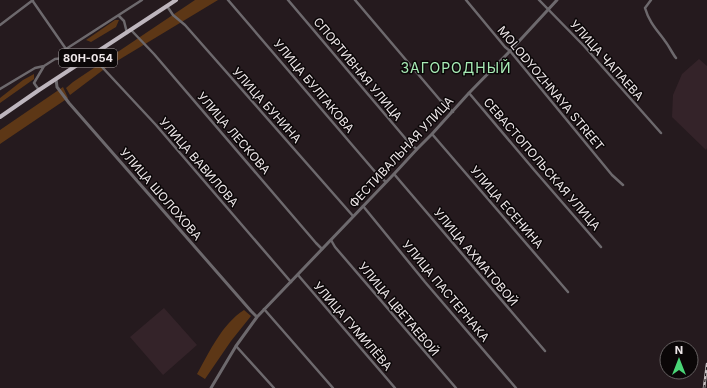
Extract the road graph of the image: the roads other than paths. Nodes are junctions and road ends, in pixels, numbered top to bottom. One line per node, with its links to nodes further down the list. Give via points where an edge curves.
1 (33, 0): 14 (street); 16 (street)
2 (142, 0): 13 (street)
3 (176, 0): 11 (main road, 80Н-054)
4 (228, 0): 33 (street, УЛИЦА БУЛГАКОВА, via 376,174)
5 (288, 0): 31 (street, СПОРТИВНАЯ УЛИЦА)
6 (355, 0): 27 (street)
7 (466, 0): 17 (street, MOLODYOZHNAYA STREET)
8 (539, 0): 12 (street, УЛИЦА ЧАПАЕВА)
9 (557, 0): 12 (street, ФЕСТИВАЛЬНАЯ УЛИЦА)
10 (650, 0): 20 (street, via 645,8 647,16)
11 (167, 6): 15 (main road, 80Н-054); 36 (street, УЛИЦА БУНИНА)
12 (548, 10): 17 (street, ФЕСТИВАЛЬНАЯ УЛИЦА); 29 (street, УЛИЦА ЧАПАЕВА, via 584,46)
13 (119, 16): 15 (street, УЛИЦА ЛЕСКОВА); 16 (street)
14 (0, 25)
15 (129, 32): 18 (main road, 80Н-054); 39 (street, УЛИЦА ЛЕСКОВА, via 159,60)
16 (66, 49): 19 (street)
17 (510, 51): 26 (street, ФЕСТИВАЛЬНАЯ УЛИЦА); 34 (street, MOLODYOZHNAYA STREET)
18 (95, 53): 21 (main road, 80Н-054); 41 (street, УЛИЦА ВАВИЛОВА, via 102,67 156,125)
19 (64, 58): 21 (street, via 68,57); 22 (street, via 55,59)
20 (676, 58)
21 (77, 65): 23 (main road, 80Н-054)
22 (44, 66): 24 (street, via 35,68); 25 (street, via 34,83)
23 (56, 79): 25 (main road, 80Н-054); 44 (street, УЛИЦА ШОЛОХОВА, via 57,87 69,103)
24 (0, 89)
25 (39, 90): 28 (main road, 80Н-054)
26 (469, 92): 27 (street, ФЕСТИВАЛЬНАЯ УЛИЦА); 38 (street, СЕВАСТОПОЛЬСКАЯ УЛИЦА)
27 (453, 112): 30 (street, ФЕСТИВАЛЬНАЯ УЛИЦА)
28 (0, 117)
29 (661, 133)
30 (432, 134): 31 (street, ФЕСТИВАЛЬНАЯ УЛИЦА); 42 (street, УЛИЦА ЕСЕНИНА)
31 (416, 148): 32 (street, ФЕСТИВАЛЬНАЯ УЛИЦА)
32 (394, 174): 33 (street, ФЕСТИВАЛЬНАЯ УЛИЦА); 46 (street, УЛИЦА АХМАТОВОЙ)
33 (386, 182): 35 (street, ФЕСТИВАЛЬНАЯ УЛИЦА)
34 (623, 186)
35 (363, 206): 36 (street, ФЕСТИВАЛЬНАЯ УЛИЦА); 52 (street, УЛИЦА ПАСТЕРНАКА)
36 (353, 216): 37 (street, ФЕСТИВАЛЬНАЯ УЛИЦА)
37 (331, 240): 39 (street, ФЕСТИВАЛЬНАЯ УЛИЦА); 51 (street, УЛИЦА ЦВЕТАЕВОЙ)
38 (601, 247)
39 (322, 248): 40 (street, ФЕСТИВАЛЬНАЯ УЛИЦА)
40 (298, 275): 41 (street, ФЕСТИВАЛЬНАЯ УЛИЦА); 50 (street, УЛИЦА ГУМИЛЁВА)
41 (291, 282): 43 (street, ФЕСТИВАЛЬНАЯ УЛИЦА)
42 (568, 292)
43 (264, 309): 44 (street, ФЕСТИВАЛЬНАЯ УЛИЦА); 49 (street)
44 (257, 317): 45 (street, ФЕСТИВАЛЬНАЯ УЛИЦА)
45 (236, 346): 47 (street, ФЕСТИВАЛЬНАЯ УЛИЦА); 48 (street)
46 (545, 351)
47 (211, 388)
48 (274, 388)
49 (333, 388)
50 (395, 388)
51 (456, 388)
52 (516, 388)

